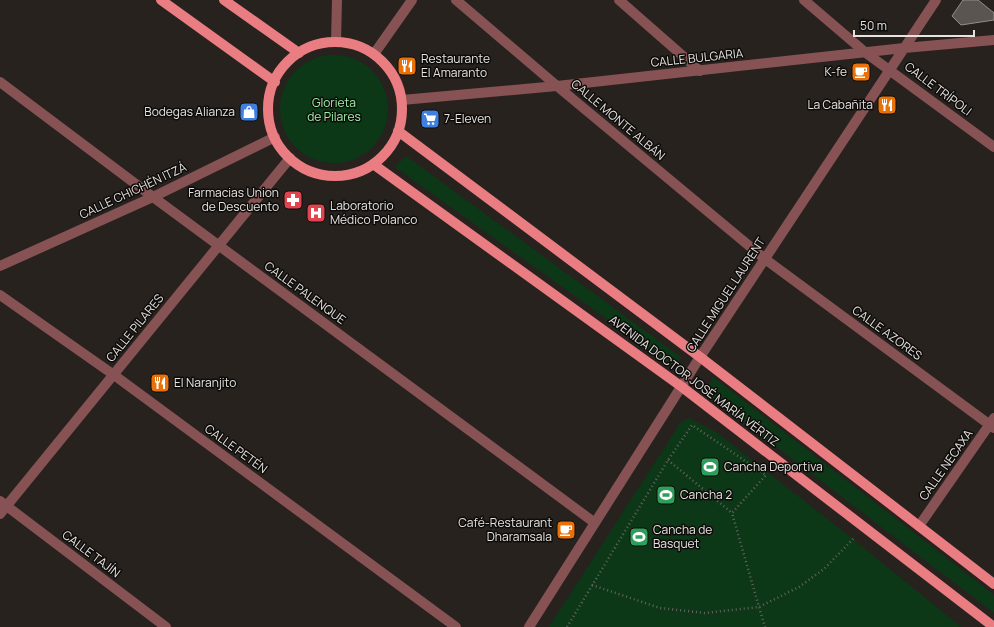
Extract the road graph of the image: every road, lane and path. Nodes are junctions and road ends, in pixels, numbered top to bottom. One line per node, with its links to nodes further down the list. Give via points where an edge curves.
1 (161, 0): 18 (main road)
2 (224, 0): 12 (main road)
3 (337, 0): 10 (street)
4 (412, 0): 14 (street)
5 (456, 0): 19 (street, CALLE MONTE ALBÁN)
6 (619, 0): 16 (street)
7 (804, 0): 13 (street, CALLE TRÍPOLI)
8 (936, 0): 11 (street, CALLE MIGUEL LAURENT)
9 (994, 40): 11 (street, CALLE BULGARIA)
10 (336, 42): 12 (main road, via 310,46); 14 (main road, via 356,45)
11 (904, 48): 13 (street, CALLE BULGARIA); 15 (street, CALLE MIGUEL LAURENT)
12 (299, 53): 18 (main road, via 281,70)
13 (866, 53): 15 (street, CALLE TRÍPOLI); 16 (street, CALLE BULGARIA)
14 (374, 54): 20 (main road, via 388,66 397,82)
15 (890, 70): 23 (street, CALLE TRÍPOLI); 28 (street, CALLE MIGUEL LAURENT)
16 (700, 71): 19 (street, CALLE BULGARIA)
17 (0, 82): 26 (street, CALLE PALENQUE)
18 (275, 82): 22 (main road, via 269,100 270,119)
19 (557, 86): 20 (street, CALLE BULGARIA); 28 (street, CALLE MONTE ALBÁN)
20 (402, 100): 21 (main road, via 402,116)
21 (398, 131): 25 (main road, via 384,155); 31 (main road, AVENIDA DOCTOR JOSÉ MARÍA VÉRTIZ)
22 (275, 137): 24 (main road); 26 (street, CALLE CHICHÉN ITZÁ)
23 (994, 147)
24 (290, 158): 25 (main road, via 305,168 339,176 357,172); 27 (street, CALLE PILARES)
25 (373, 164): 33 (main road, AVENIDA DOCTOR JOSÉ MARÍA VÉRTIZ)
26 (153, 197): 27 (street, CALLE PALENQUE); 29 (street, CALLE CHICHÉN ITZÁ)
27 (219, 246): 32 (street, CALLE PILARES); 39 (street, CALLE PALENQUE)
28 (765, 259): 31 (street, CALLE MIGUEL LAURENT); 34 (street, CALLE AZORES)
29 (0, 266)
30 (0, 295): 32 (street, CALLE PETÉN)
31 (700, 357): 33 (street, CALLE MIGUEL LAURENT); 41 (main road, AVENIDA DOCTOR JOSÉ MARÍA VÉRTIZ)
32 (114, 375): 36 (street, CALLE PILARES); 46 (street, CALLE PETÉN)
33 (682, 386): 39 (street, CALLE MIGUEL LAURENT); 40 (main road, AVENIDA DOCTOR JOSÉ MARÍA VÉRTIZ)
34 (992, 424): 41 (street, CALLE NECAXA)
35 (668, 460): 37 (path); 37 (path, via 692,425 766,475); 43 (path)
36 (3, 504): 38 (street, CALLE PILARES); 45 (street, CALLE TAJÍN)
37 (732, 513): 44 (path)
38 (0, 514)
39 (595, 523): 47 (street, CALLE MIGUEL LAURENT)
40 (863, 526): 44 (path, via 854,539 824,569 799,587); 50 (main road, AVENIDA DOCTOR JOSÉ MARÍA VÉRTIZ)
41 (919, 526): 42 (main road, AVENIDA DOCTOR JOSÉ MARÍA VÉRTIZ)
42 (994, 584)
43 (592, 585): 44 (path, via 660,608 705,613); 48 (path)
44 (759, 608): 49 (path)
45 (166, 627)
46 (456, 627)
47 (529, 627)
48 (567, 627)
49 (765, 627)
50 (994, 627)

